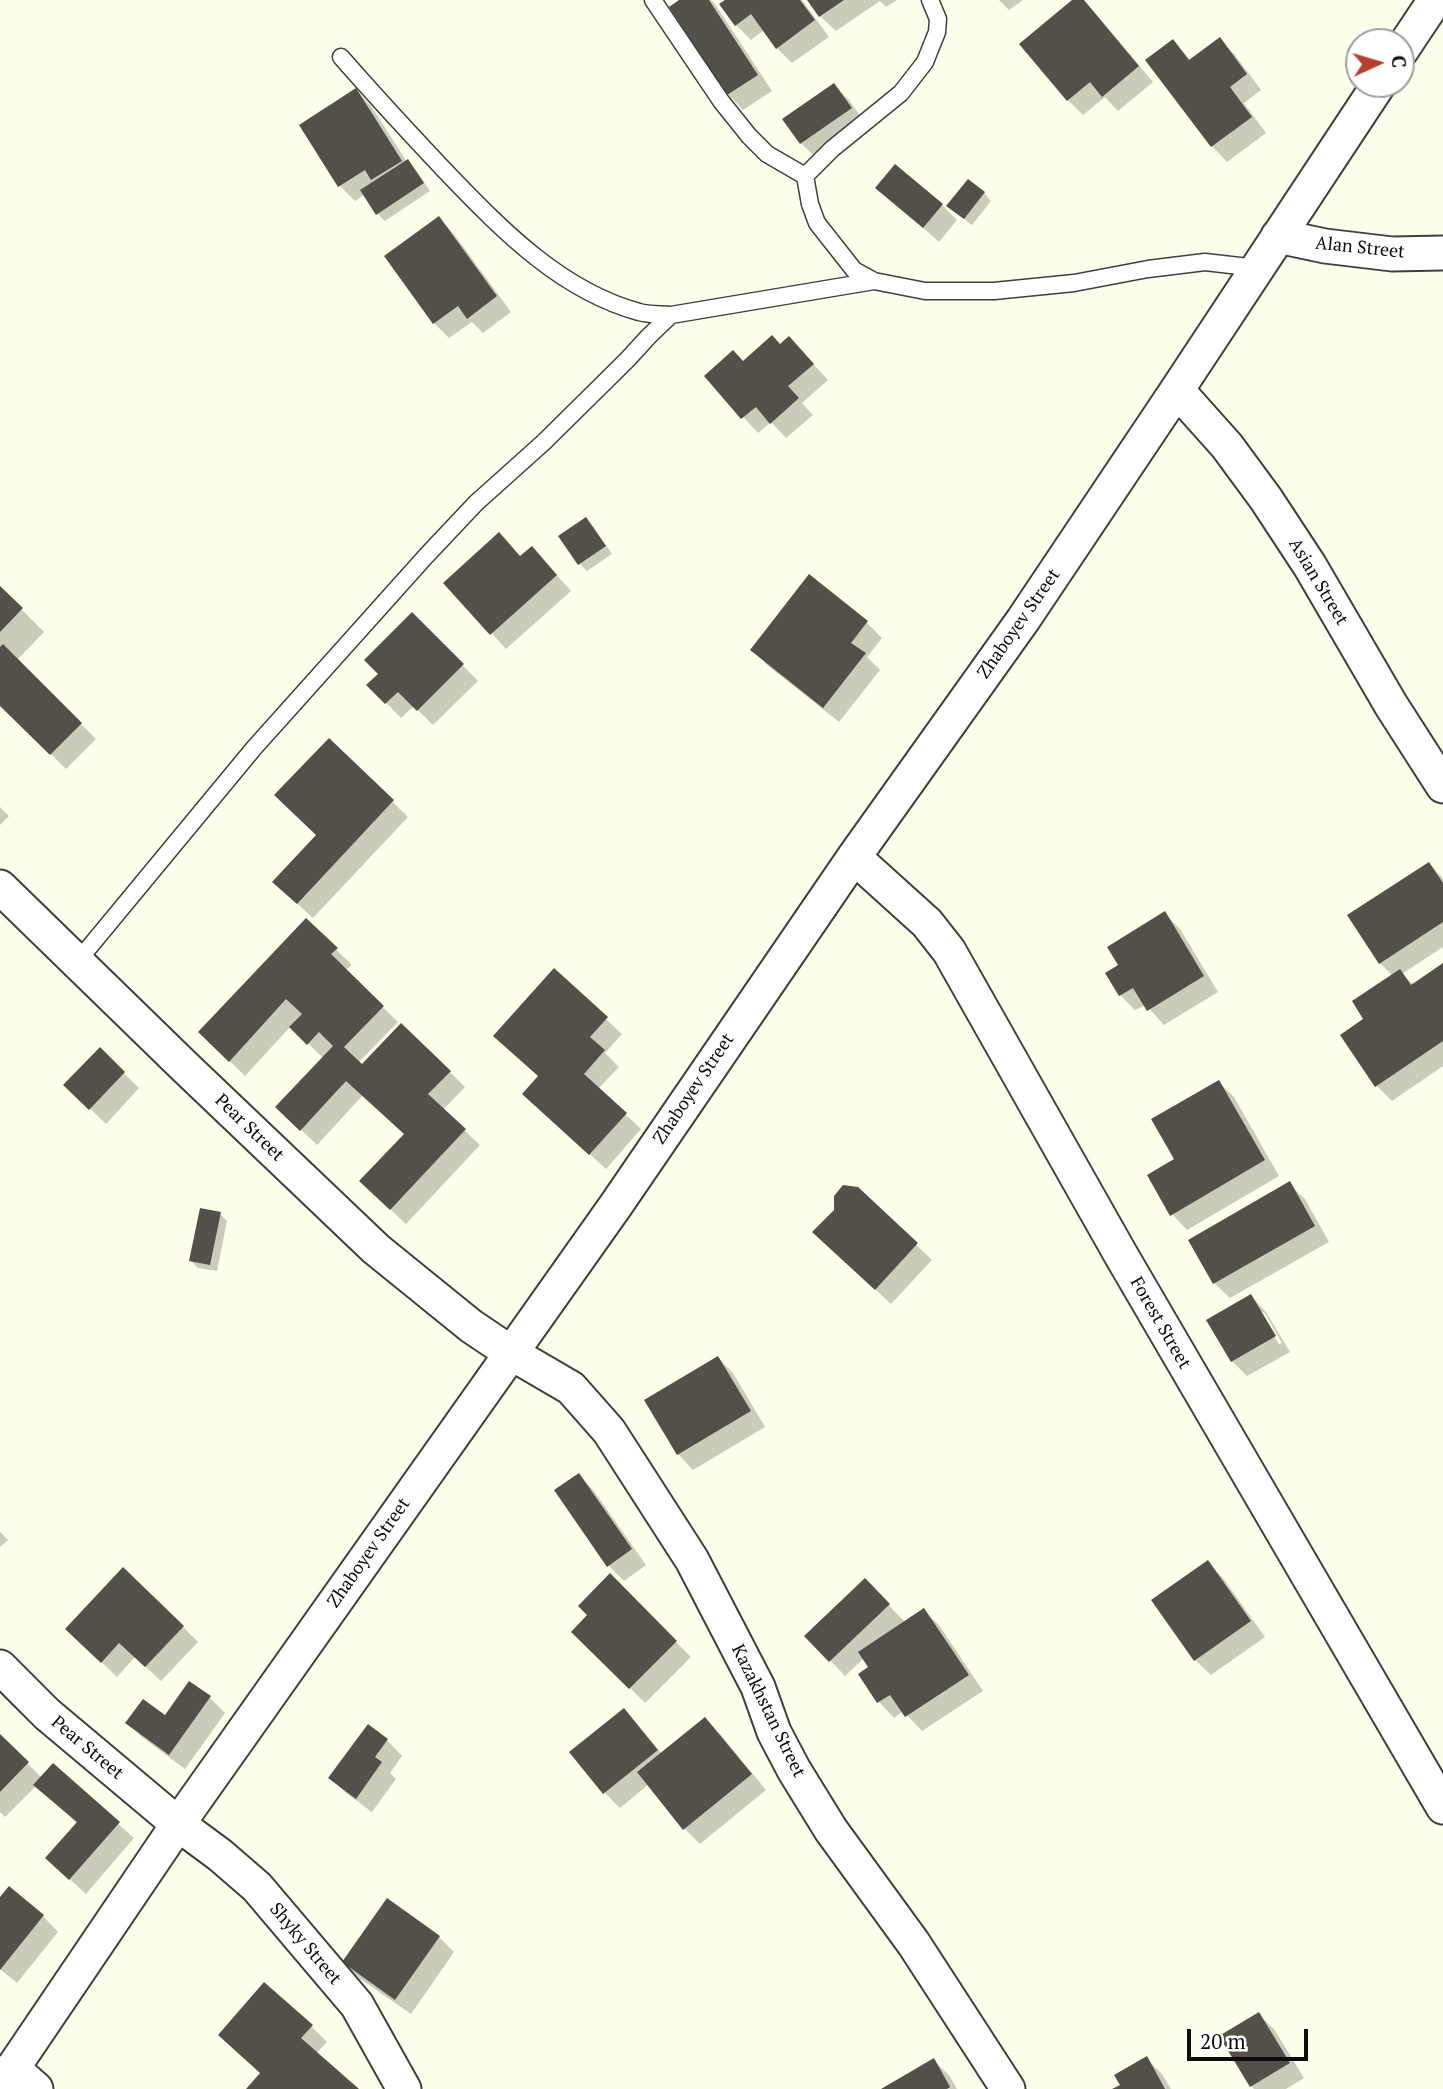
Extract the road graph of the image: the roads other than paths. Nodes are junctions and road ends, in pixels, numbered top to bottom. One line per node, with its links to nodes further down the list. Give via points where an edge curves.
1 (653, 0): 7 (lane, via 720,101 749,136 767,154)
2 (930, 0): 7 (lane, via 939,19 925,62 901,93)
3 (1435, 0): 4 (street)
4 (1415, 30)
5 (341, 58): 12 (lane, via 414,139 527,251 614,303 642,313)
6 (1370, 98): 8 (street, Zhaboyev Street)
7 (805, 176): 11 (lane, via 817,223 854,270)
8 (1278, 236): 9 (street, Alan Street, via 1391,254); 10 (street, Zhaboyev Street)
9 (1443, 253)
10 (1257, 268): 11 (lane, via 1205,262 994,291 925,291); 13 (street, Zhaboyev Street)
11 (874, 281): 12 (lane)
12 (671, 315): 17 (lane, via 426,556 254,748)
13 (1177, 390): 14 (street, Asian Street, via 1227,446 1281,521); 15 (street, Zhaboyev Street, via 1023,620)
14 (1443, 786)
15 (854, 857): 18 (street, Zhaboyev Street); 20 (street, Forest Street, via 927,923 949,951)
16 (0, 887): 17 (street, Pear Street)
17 (77, 962): 18 (street, Pear Street, via 376,1249)
18 (511, 1353): 21 (street, Zhaboyev Street); 24 (street, Kazakhstan Street, via 571,1388 609,1432 692,1560 758,1687 794,1770)
19 (0, 1667): 21 (street, Pear Street, via 47,1714)
20 (1443, 1807)
21 (178, 1824): 22 (street, Zhaboyev Street); 23 (street, Shyky Street, via 257,1887 357,2005)
22 (16, 2081)
23 (404, 2089)
24 (1008, 2089)

